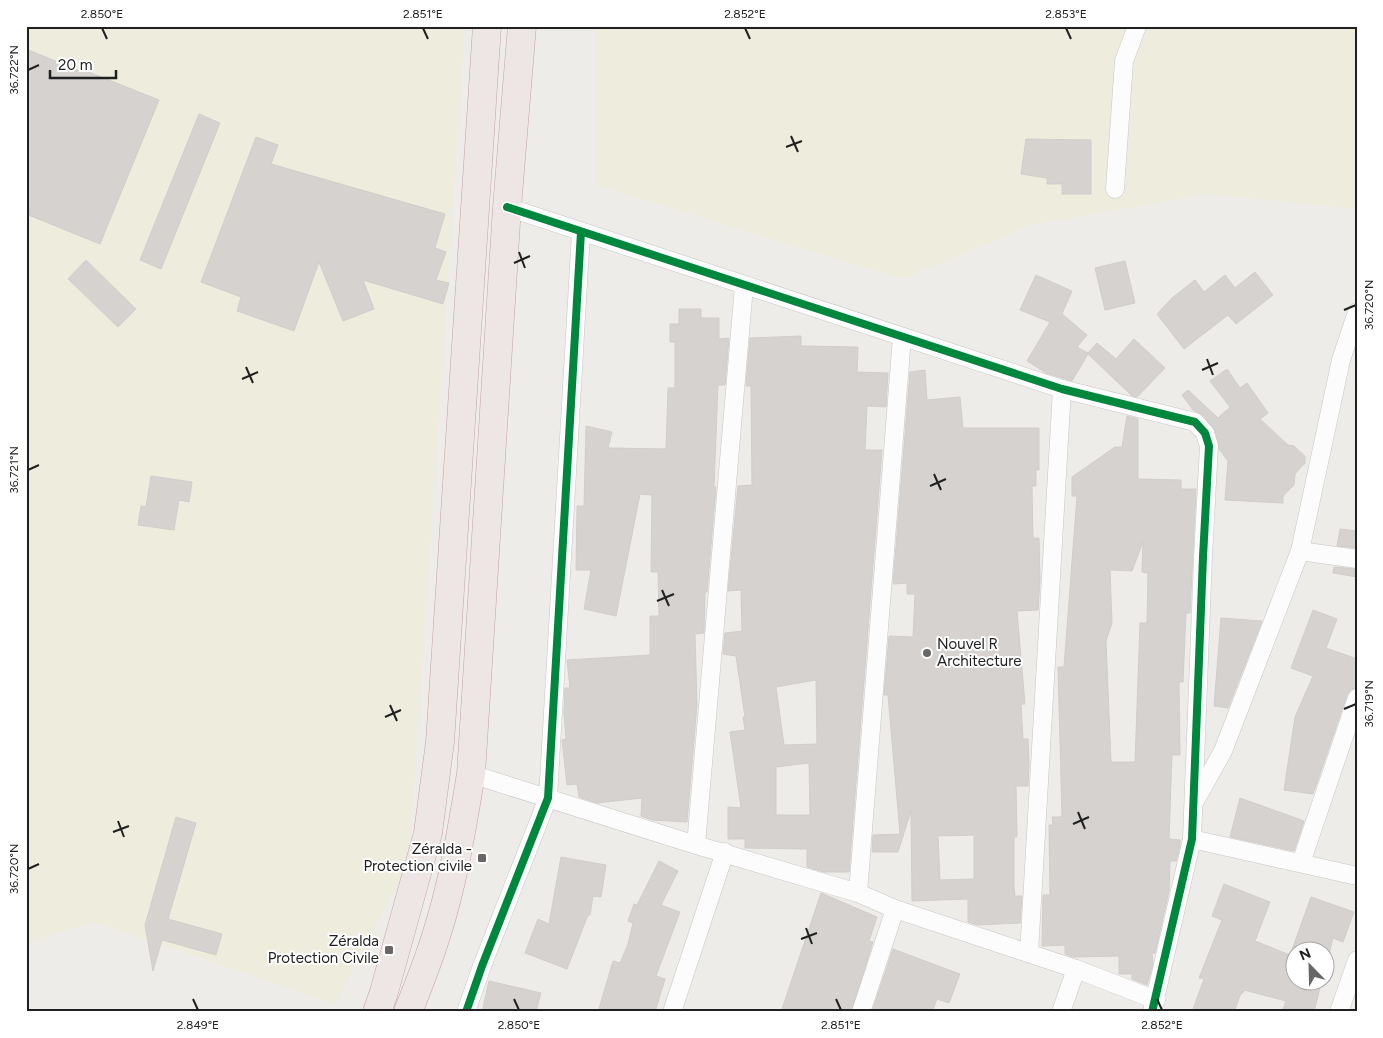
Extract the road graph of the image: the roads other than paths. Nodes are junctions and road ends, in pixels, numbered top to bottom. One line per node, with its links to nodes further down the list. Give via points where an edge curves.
1 (487, 26): 29 (highway, via 438,760 428,833)
2 (522, 26): 5 (highway)
3 (1137, 26): 4 (street, via 1124,61)
4 (1116, 189)
5 (507, 207): 6 (street); 15 (highway)
6 (581, 232): 7 (street); 16 (street)
7 (744, 286): 9 (street); 19 (street)
8 (1357, 312): 10 (street)
9 (902, 337): 11 (street); 23 (street)
10 (1349, 361): 12 (street)
11 (1062, 389): 17 (street, via 1196,422 1205,433 1209,446); 25 (street)
12 (1300, 551): 13 (street); 17 (street, via 1223,751)
13 (1357, 559)
14 (1357, 698): 21 (street)
15 (471, 774): 16 (street); 30 (highway, via 446,904)
16 (548, 798): 19 (street); 31 (street)
17 (1194, 804): 18 (street)
18 (1192, 839): 21 (street); 28 (street)
19 (696, 845): 20 (street)
20 (725, 852): 23 (street); 32 (street)
21 (1301, 863): 22 (street)
22 (1357, 876)
23 (858, 893): 24 (street)
24 (895, 909): 25 (street); 33 (street)
25 (1029, 953): 27 (street)
26 (1357, 960): 35 (street)
27 (1076, 969): 28 (street); 34 (street)
28 (1154, 1006)
29 (377, 1012)
30 (408, 1012)
31 (466, 1012)
32 (672, 1012)
33 (861, 1012)
34 (1061, 1012)
35 (1339, 1012)

